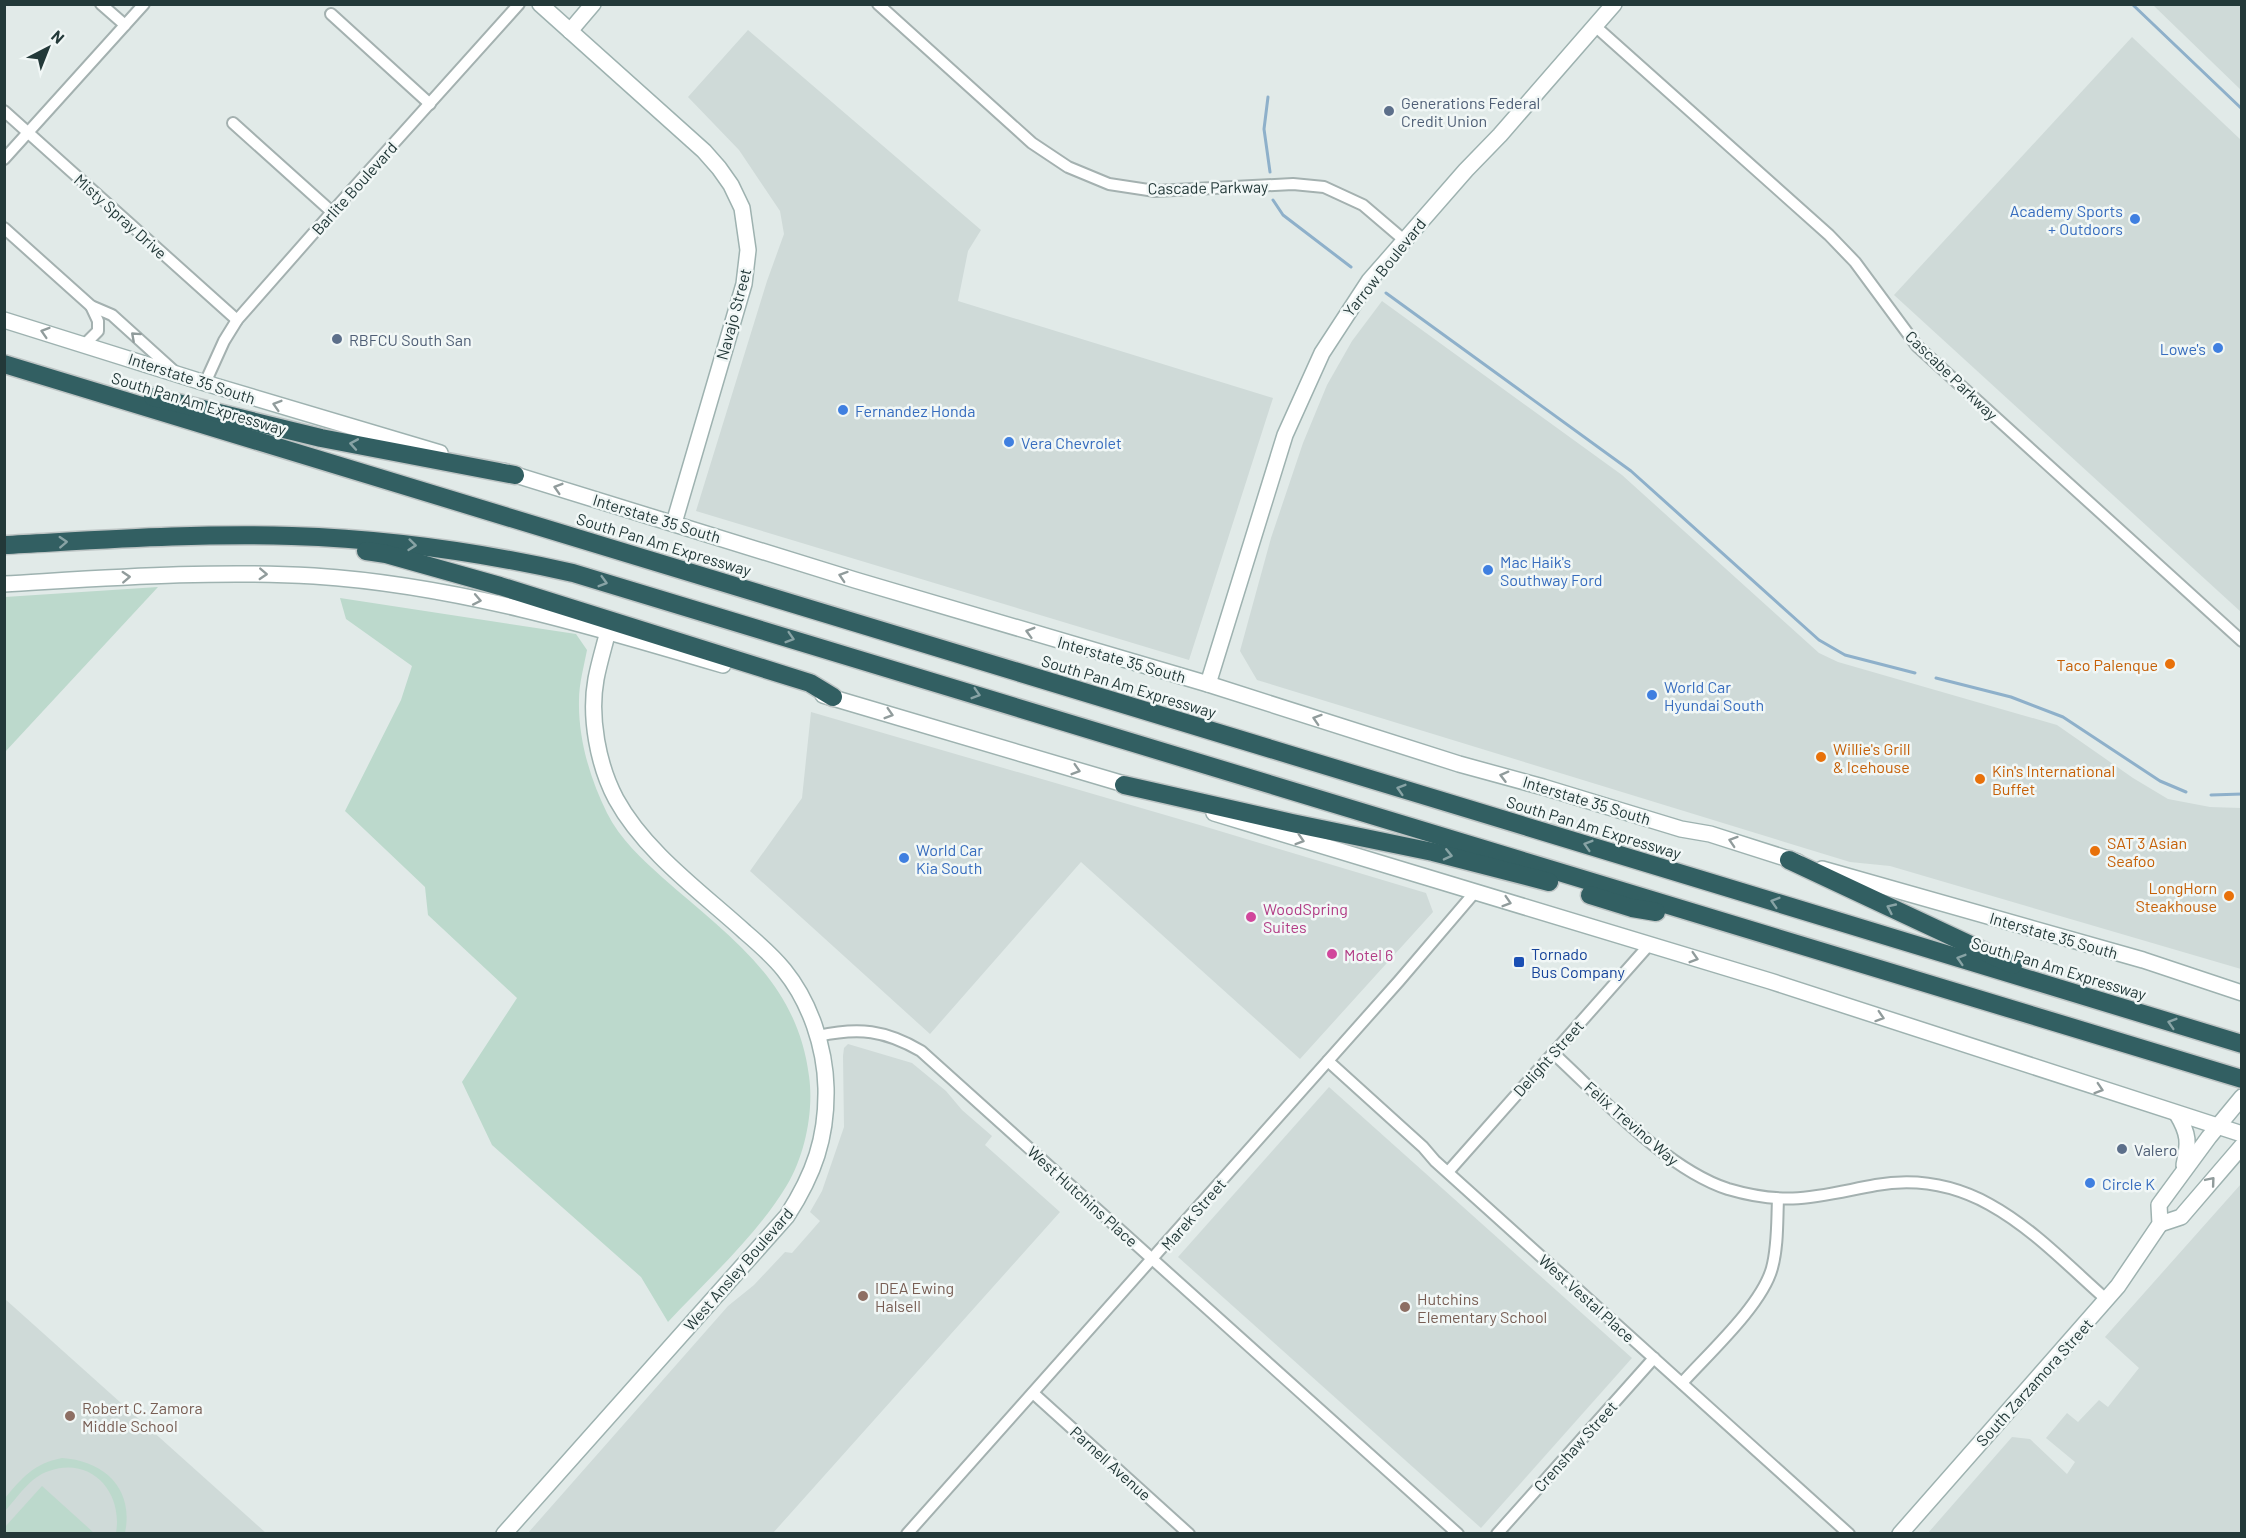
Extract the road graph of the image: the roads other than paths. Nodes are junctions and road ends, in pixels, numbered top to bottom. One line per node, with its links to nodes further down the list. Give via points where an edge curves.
1 (101, 4): 9 (street)
2 (144, 4): 9 (street)
3 (519, 4): 12 (street, Barlite Boulevard)
4 (540, 4): 11 (main road, Navajo Street)
5 (593, 4): 11 (main road)
6 (878, 4): 19 (street, Cascade Parkway, via 1032,143 1068,167 1109,184 1155,191 1293,184 1324,187 1363,205)
7 (1614, 4): 10 (main road, Yarrow Boulevard)
8 (331, 14): 12 (street)
9 (124, 26): 15 (street)
10 (1595, 26): 19 (main road, Yarrow Boulevard); 34 (street, Cascabe Parkway, via 1829,235 1855,262 1917,346)
11 (570, 31): 29 (main road, Navajo Street, via 704,151 731,185 742,208 748,250 744,284)
12 (430, 104): 17 (street, Barlite Boulevard)
13 (4, 111): 15 (street, Misty Spray Drive)
14 (233, 123): 17 (street)
15 (28, 133): 16 (street); 22 (street, Misty Spray Drive)
16 (4, 159)
17 (332, 212): 22 (street, Barlite Boulevard)
18 (4, 228): 20 (street)
19 (1404, 240): 35 (main road, Yarrow Boulevard, via 1347,311 1298,403)
20 (91, 306): 23 (street, via 98,331); 25 (street, one-way to 20, via 112,315)
21 (4, 320): 23 (main road, Interstate 35 South, one-way to 21)
22 (237, 320): 26 (street, Barlite Boulevard)
23 (85, 344): 25 (main road, Interstate 35 South)
24 (4, 364): 27 (highway, South Pan Am Expressway)
25 (175, 372): 26 (main road, Interstate 35 South)
26 (205, 383): 28 (main road, Interstate 35 South, one-way to 26)
27 (68, 384): 28 (highway, one-way to 27, via 321,438 146,396); 42 (highway, South Pan Am Expressway, one-way to 27)
28 (515, 475): 29 (main road, Interstate 35 South, one-way to 28)
29 (674, 523): 35 (main road, Interstate 35 South, one-way to 29)
30 (270, 536): 31 (highway, one-way to 30); 36 (highway, via 386,554 500,586 810,683); 40 (highway, one-way to 40, via 343,538 430,547 573,573)
31 (4, 545)
32 (4, 584): 33 (main road, one-way to 33, via 234,573 316,576 482,600)
33 (608, 631): 36 (main road); 44 (main road, West Ansley Boulevard, via 596,681 594,711 605,772 616,798 665,860 785,970 805,1003)
34 (2241, 640)
35 (1208, 684): 38 (main road, Interstate 35 South, one-way to 35, via 1459,764)
36 (833, 697): 37 (main road, one-way to 37)
37 (1124, 784): 39 (main road, one-way to 39); 40 (highway, one-way to 40, via 1475,862 1632,908)
38 (1789, 860): 42 (highway, one-way to 38); 43 (main road, Interstate 35 South, via 2132,957)
39 (1475, 892): 41 (main road, one-way to 41); 47 (street, Marek Street)
40 (1747, 929): 48 (highway)
41 (1649, 945): 46 (street, Delight Street); 50 (main road, one-way to 50)
42 (2057, 988): 45 (highway, South Pan Am Expressway, one-way to 42)
43 (2241, 993)
44 (818, 1036): 58 (street, West Hutchins Place, via 858,1030 902,1040 921,1051); 64 (main road, West Ansley Boulevard, via 826,1073 825,1116 823,1136 803,1191 787,1216)
45 (2234, 1042)
46 (1553, 1053): 55 (street, Delight Street); 56 (street, Felix Trevino Way, via 1677,1163 1726,1188)
47 (1328, 1061): 55 (street, West Vestal Place); 58 (street, Marek Street)
48 (2241, 1079)
49 (2241, 1097): 51 (main road, South Zarzamora Street)
50 (2177, 1114): 51 (main road); 54 (main road, via 2189,1146)
51 (2217, 1126): 52 (main road); 54 (main road, South Zarzamora Street)
52 (2241, 1134)
53 (2241, 1146): 57 (main road, South Zarzamora Street, one-way to 53, via 2181,1217)
54 (2183, 1170): 57 (main road, South Zarzamora Street, via 2159,1205)
55 (1448, 1172): 60 (street, West Vestal Place)
56 (1778, 1199): 59 (street, Felix Trevino Way, via 1808,1199 1895,1183 1932,1184 1959,1191 2012,1216); 61 (street, via 1773,1266 1766,1285)
57 (2160, 1224): 59 (main road, South Zarzamora Street)
58 (1153, 1258): 62 (street, Marek Street); 67 (street, West Hutchins Place)
59 (2107, 1300): 70 (main road, South Zarzamora Street)
60 (1653, 1358): 61 (street, West Vestal Place); 68 (street, Crenshaw Street)
61 (1682, 1383): 69 (street, West Vestal Place)
62 (1033, 1393): 63 (street, Marek Street); 66 (street, Parnell Avenue)
63 (911, 1529): 65 (street)
64 (504, 1533)
65 (924, 1533)
66 (1189, 1533)
67 (1458, 1533)
68 (1497, 1533)
69 (1849, 1533)
70 (1900, 1533)

